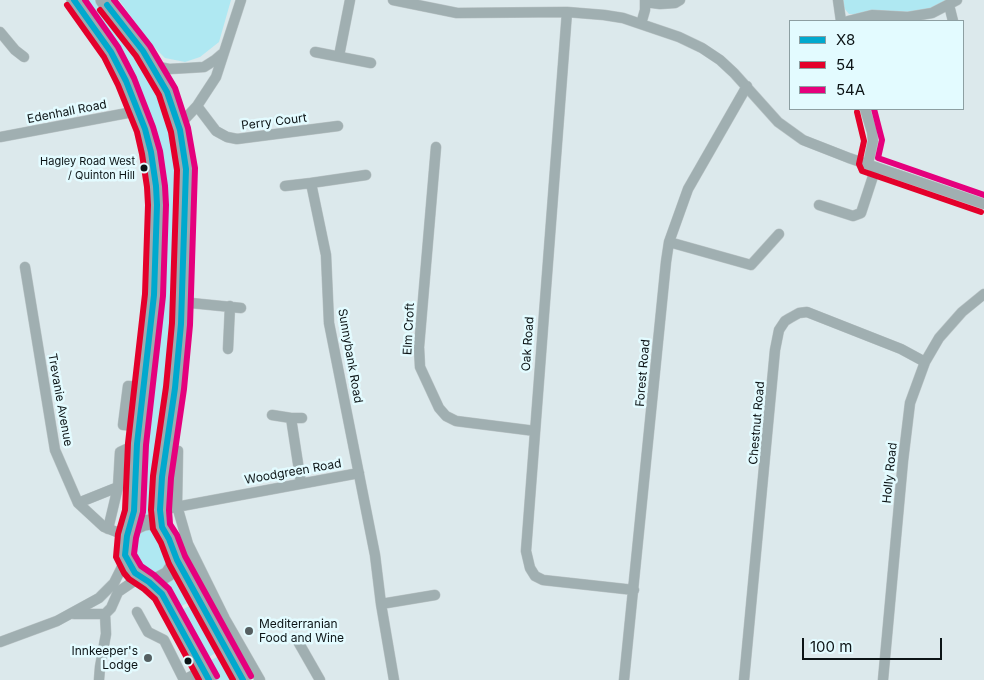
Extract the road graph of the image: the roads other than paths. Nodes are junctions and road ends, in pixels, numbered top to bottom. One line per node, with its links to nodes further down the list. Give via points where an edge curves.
1 (74, 0): 25 (highway, via 111,52)
2 (103, 0): 16 (highway)
3 (241, 0): 18 (street)
4 (350, 0): 19 (street)
5 (392, 0): 10 (street, via 457,13)
6 (680, 0): 8 (street, via 660,4)
7 (838, 0): 11 (street)
8 (645, 1): 14 (street)
9 (953, 2): 12 (street, via 932,13 908,17 872,15); 13 (street)
10 (567, 12): 14 (street, via 604,15); 46 (street, Oak Road)
11 (841, 20)
12 (852, 20)
13 (953, 20)
14 (641, 24): 22 (street, via 702,48)
15 (0, 32): 20 (street)
16 (143, 51): 18 (street, via 159,66 169,69 204,67); 27 (highway, via 167,92)
17 (315, 52): 19 (street)
18 (223, 53): 23 (street, via 216,77)
19 (339, 56): 21 (street)
20 (24, 57)
21 (371, 63)
22 (747, 86): 30 (street, via 778,122 803,140); 37 (street, Forest Road, via 688,189)
23 (197, 106): 26 (street, Perry Court, via 216,131 237,139); 27 (street, via 184,120)
24 (865, 110): 30 (street, via 872,132)
25 (138, 111): 28 (street, Edenhall Road); 47 (highway, via 151,152 157,204 154,295)
26 (338, 126)
27 (180, 130): 40 (highway, via 186,169)
28 (0, 137)
29 (436, 146): 46 (street, Elm Croft, via 418,347 420,367 446,416 456,421)
30 (872, 166): 34 (street); 35 (street, via 861,213 852,216)
31 (366, 175): 32 (street)
32 (311, 184): 33 (street); 49 (street, Sunnybank Road, via 326,255 329,323)
33 (285, 186)
34 (984, 204)
35 (818, 205)
36 (779, 234): 37 (street, via 751,265)
37 (669, 242): 61 (street, Forest Road)
38 (25, 267): 52 (street, Trevanie Avenue, via 54,450)
39 (984, 294): 44 (street, Holly Road, via 962,312 939,338)
40 (181, 302): 41 (street); 48 (highway, via 175,388)
41 (230, 306): 42 (street); 43 (street)
42 (241, 308)
43 (228, 350)
44 (925, 362): 80 (street, Chestnut Road, via 901,349 807,312 785,321 779,330); 81 (street, Holly Road, via 910,403)
45 (272, 415): 50 (street, via 297,418)
46 (535, 431): 61 (street, Oak Road, via 526,551 535,576 543,580)
47 (137, 444): 51 (street, via 120,452); 57 (highway, via 134,511)
48 (166, 449): 53 (street, via 178,451); 54 (highway)
49 (359, 473): 50 (street, Woodgreen Road); 65 (street, Woodgreen Road)
50 (301, 484): 53 (street, Woodgreen Road)
51 (118, 487): 52 (street); 56 (street)
52 (78, 503): 56 (street, Trevanie Avenue)
53 (177, 506): 54 (street, Woodgreen Road); 69 (street, via 188,544)
54 (160, 510): 55 (highway)
55 (162, 528): 57 (highway, via 151,522); 59 (highway)
56 (108, 529): 57 (street, Trevanie Avenue)
57 (128, 533): 58 (highway)
58 (125, 555): 60 (highway, via 131,568); 63 (street, via 114,583)
59 (177, 560): 60 (highway, via 168,574 157,580); 69 (highway)
60 (145, 580): 64 (street, via 118,592); 72 (highway, via 162,594)
61 (634, 590): 79 (street, Forest Road)
62 (435, 595): 65 (street)
63 (101, 596): 64 (street, via 109,596); 67 (street, via 98,604); 68 (street)
64 (114, 602): 67 (street)
65 (381, 604): 78 (street, Woodgreen Road)
66 (137, 612): 74 (street, via 148,632 164,640)
67 (104, 614): 68 (street); 73 (street, via 106,634)
68 (67, 615): 71 (street)
69 (219, 622): 75 (highway); 76 (street)
70 (296, 638): 77 (street)
71 (0, 642)
72 (206, 675): 74 (street)
73 (99, 680)
74 (184, 680)
75 (243, 680)
76 (260, 680)
77 (320, 680)
78 (394, 680)
79 (624, 680)
80 (744, 680)
81 (883, 680)

